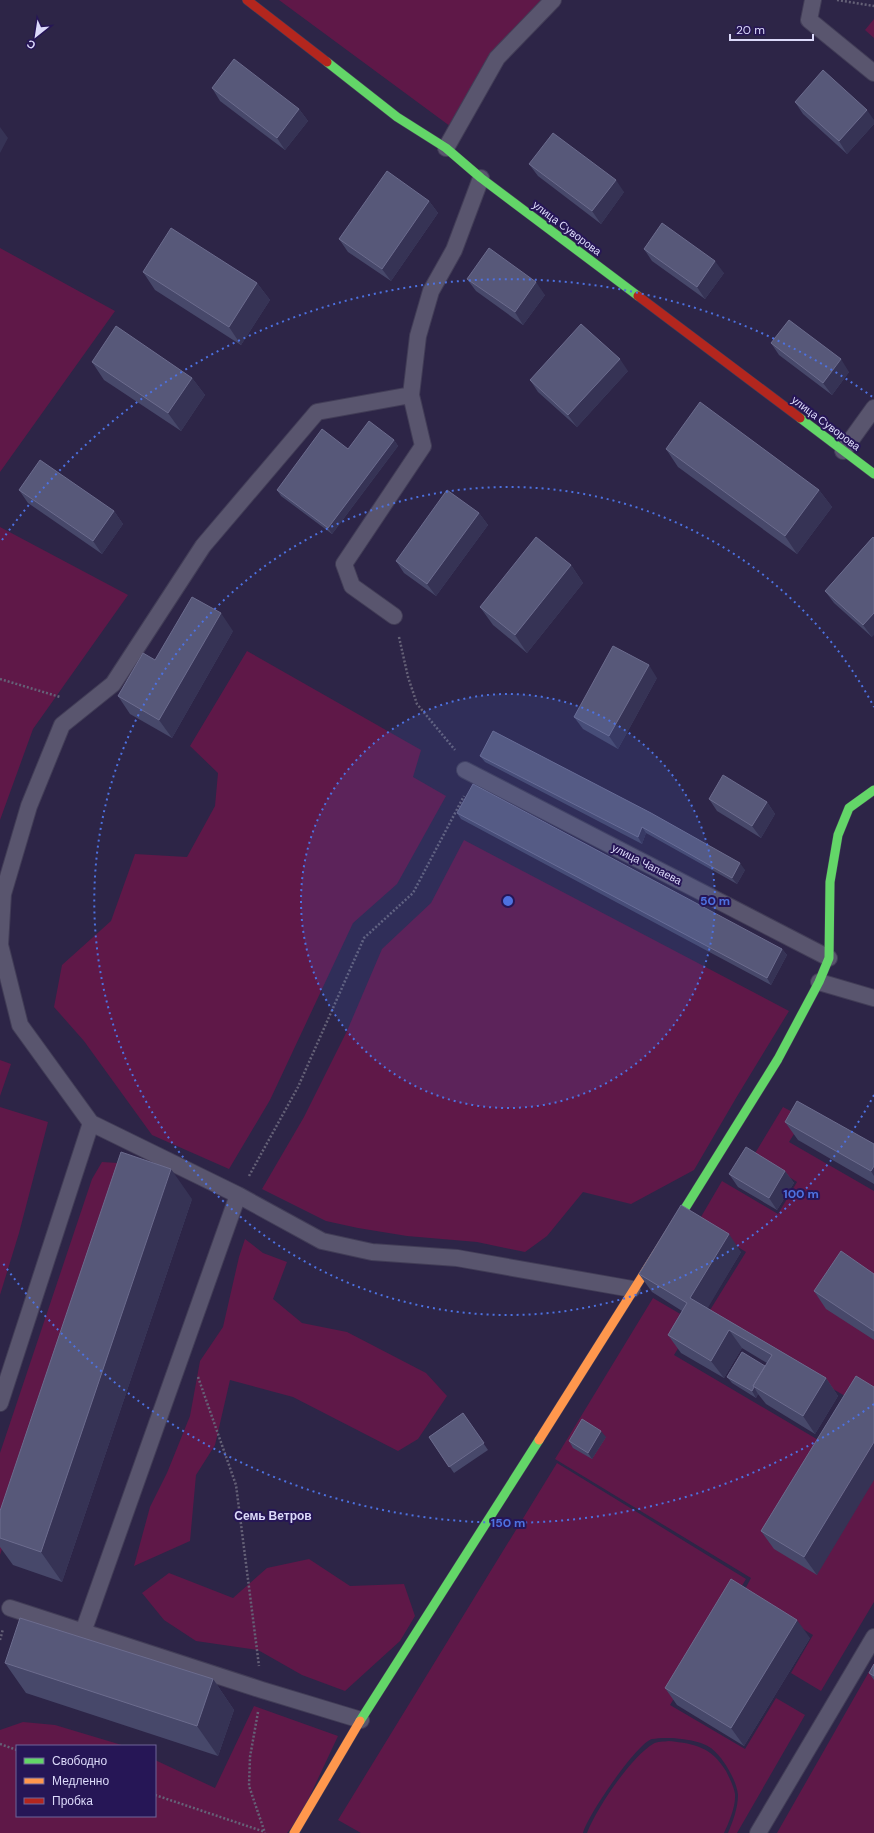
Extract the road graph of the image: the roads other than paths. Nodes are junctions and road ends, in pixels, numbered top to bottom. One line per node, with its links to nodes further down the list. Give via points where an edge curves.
1 (247, 0): 5 (street, улица Суворова, via 397,117)
2 (552, 0): 5 (lane, via 497,58)
3 (812, 0): 4 (lane, via 809,20)
4 (874, 73)
5 (446, 148): 6 (street, улица Суворова)
6 (481, 178): 7 (lane, via 454,250 431,290 418,336); 9 (street, улица Суворова)
7 (411, 395): 11 (lane, via 423,446 344,564 352,586); 17 (lane, via 317,412 203,546 113,684 62,725 29,806 3,894 0,945 20,1025)
8 (874, 408): 9 (lane)
9 (843, 451): 10 (street, улица Суворова)
10 (874, 474)
11 (394, 616)
12 (470, 773): 14 (lane, улица Чапаева)
13 (874, 790): 14 (street, via 849,808 838,835 830,882)
14 (829, 958): 15 (street)
15 (820, 982): 16 (lane); 19 (street, via 778,1058)
16 (874, 998)
17 (91, 1123): 18 (lane); 20 (lane)
18 (238, 1195): 19 (lane, via 322,1240 372,1252 457,1258); 22 (lane)
19 (632, 1289): 24 (street, via 479,1537)
20 (0, 1403)
21 (10, 1608): 22 (lane)
22 (83, 1632): 24 (lane)
23 (874, 1636): 26 (lane)
24 (361, 1720): 25 (street)
25 (294, 1833)
26 (758, 1833)

